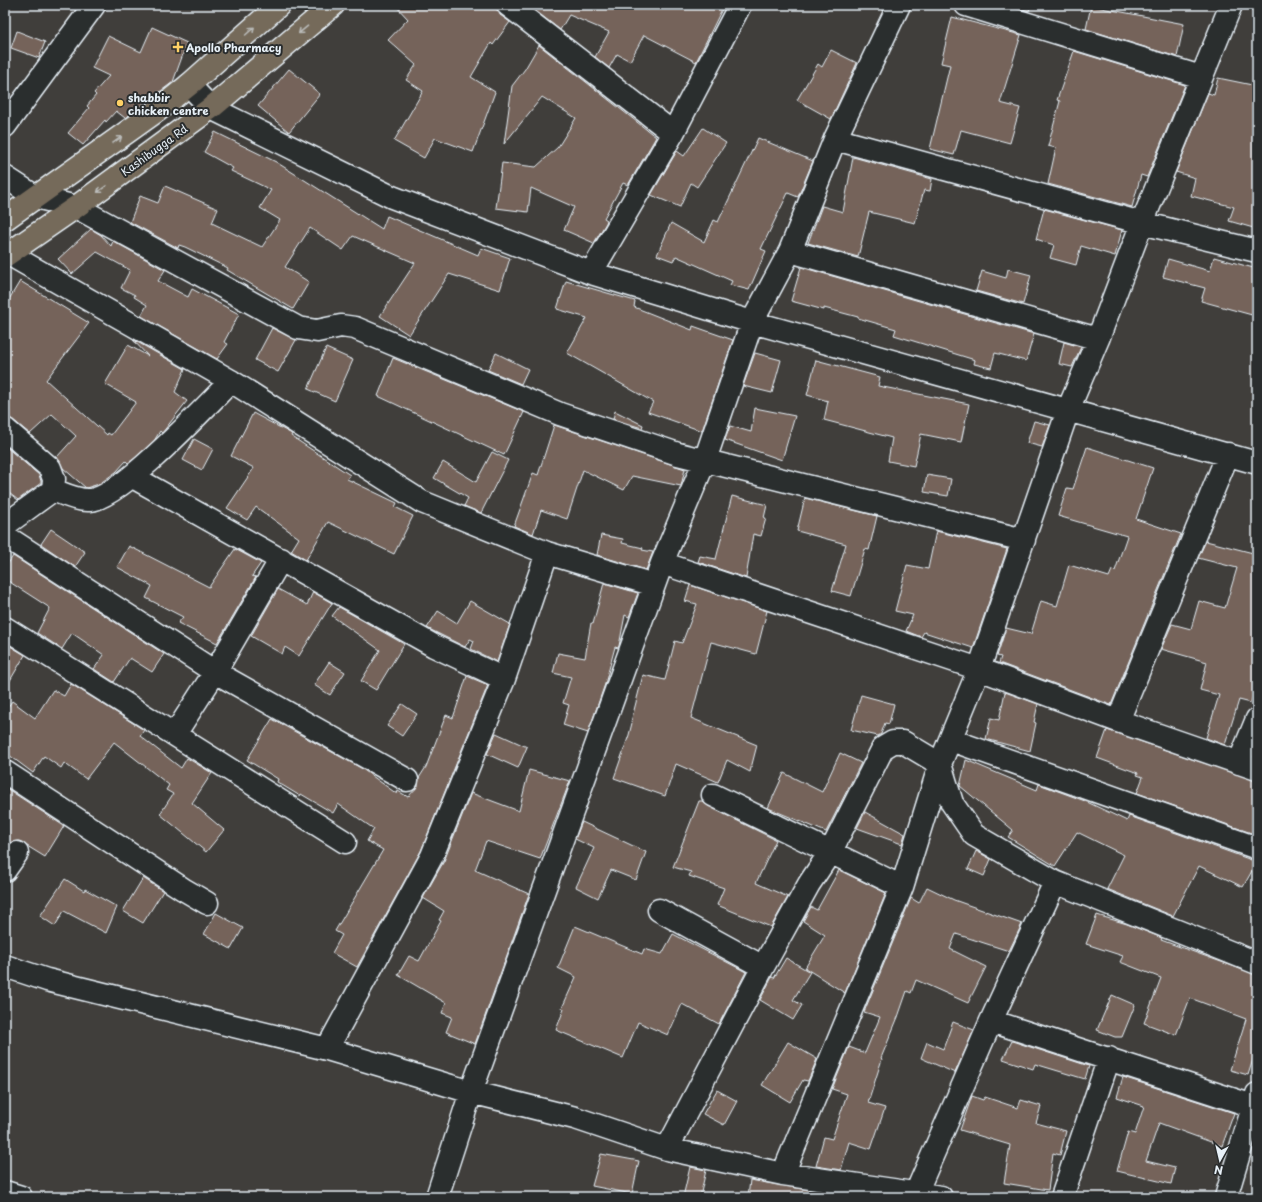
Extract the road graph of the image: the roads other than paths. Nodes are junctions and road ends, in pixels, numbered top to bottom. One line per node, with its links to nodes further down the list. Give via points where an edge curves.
1 (94, 5): 12 (street)
2 (279, 5): 10 (main road, one-way to 2)
3 (333, 5): 11 (main road, Kashibugga Rd, one-way to 11)
4 (508, 5): 13 (street)
5 (740, 5): 13 (street)
6 (899, 5): 14 (street)
7 (966, 5): 9 (street)
8 (1231, 5): 9 (street)
9 (1201, 77): 19 (street)
10 (189, 85): 11 (street); 16 (main road, one-way to 10, via 112,144)
11 (211, 108): 17 (main road, Kashibugga Rd, one-way to 17); 23 (street, via 392,196)
12 (5, 126)
13 (673, 133): 23 (street)
14 (835, 139): 19 (street); 20 (street)
15 (5, 177): 16 (street)
16 (36, 197): 17 (street); 18 (main road)
17 (76, 208): 22 (main road, Kashibugga Rd); 30 (street, via 298,328 317,331 341,326 355,328 560,414 678,454)
18 (5, 219)
19 (1142, 223): 21 (street); 25 (street)
20 (790, 251): 24 (street); 25 (street)
21 (1257, 251)
22 (6, 254): 26 (street)
23 (591, 273): 24 (street)
24 (752, 322): 27 (street); 30 (street)
25 (1098, 339): 27 (street)
26 (231, 381): 32 (street); 37 (street, via 422,502)
27 (1068, 410): 29 (street); 36 (street)
28 (5, 429): 33 (street, via 50,468 54,479)
29 (1228, 454): 31 (street); 46 (street)
30 (705, 460): 36 (street); 39 (street)
31 (1257, 463)
32 (133, 477): 33 (street, via 100,498 92,500 77,499); 38 (street)
33 (52, 490): 34 (street)
34 (5, 525)
35 (5, 536): 43 (street)
36 (1024, 540): 42 (street)
37 (547, 553): 40 (street); 44 (street)
38 (281, 559): 43 (street); 44 (street, via 434,646)
39 (662, 563): 40 (street); 42 (street)
40 (654, 585): 67 (street)
41 (5, 628): 47 (street)
42 (979, 669): 46 (street); 48 (street)
43 (215, 672): 47 (street); 52 (street)
44 (504, 679): 65 (street, via 432,856)
45 (1257, 719): 50 (street)
46 (1118, 721): 50 (street)
47 (176, 734): 54 (street)
48 (951, 740): 49 (street); 55 (street)
49 (940, 764): 56 (street, via 903,742 892,742 883,748); 57 (street, via 952,804 974,835); 58 (street)
50 (1248, 766)
51 (5, 772): 59 (street)
52 (407, 780)
53 (713, 795): 56 (street)
54 (345, 842)
55 (1257, 848)
56 (831, 851): 58 (street); 63 (street, via 808,884)
57 (1055, 882): 61 (street); 64 (street)
58 (902, 887): 71 (street)
59 (207, 903)
60 (659, 910): 63 (street)
61 (1257, 963)
62 (5, 966): 65 (street, via 47,980)
63 (763, 967): 70 (street)
64 (991, 1021): 66 (street); 73 (street)
65 (327, 1049): 67 (street)
66 (1109, 1058): 68 (street); 77 (street)
67 (471, 1092): 70 (street, via 575,1118); 75 (street)
68 (1255, 1100): 69 (street)
69 (1249, 1148): 78 (street)
70 (667, 1149): 71 (street)
71 (783, 1174): 73 (street)
72 (5, 1192): 74 (street)
73 (916, 1193): 76 (street)
74 (21, 1197)
75 (437, 1197)
76 (940, 1197)
77 (1062, 1197)
78 (1226, 1197)

